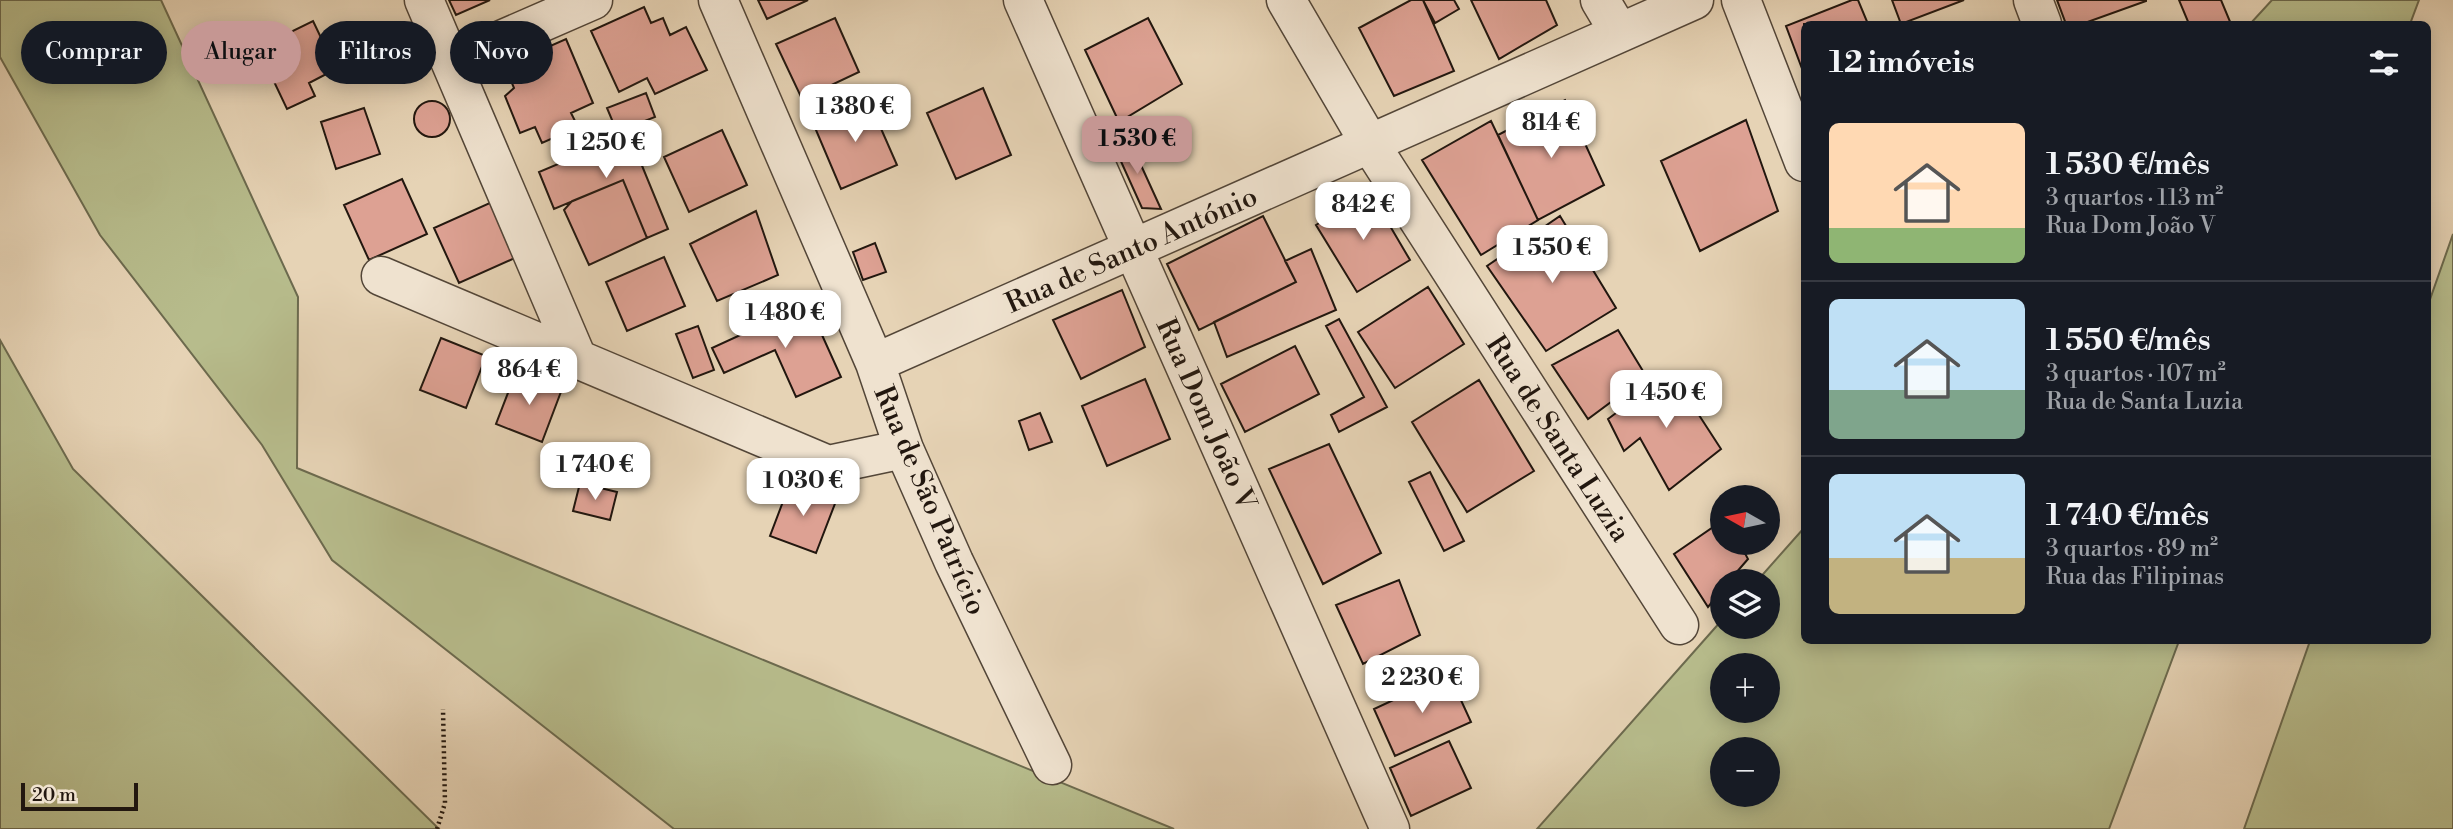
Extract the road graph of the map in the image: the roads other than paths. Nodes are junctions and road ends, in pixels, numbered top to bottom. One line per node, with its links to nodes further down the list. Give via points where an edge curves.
1 (424, 0): 13 (street)
2 (593, 0): 10 (street)
3 (718, 0): 20 (street, Rua de São Patrício)
4 (1023, 0): 17 (street, Rua Dom João V)
5 (1286, 0): 15 (street, Rua de Santa Luzia)
6 (1600, 0): 12 (street)
7 (1694, 0): 12 (street, Rua de Santo António)
8 (1741, 0): 16 (street)
9 (2033, 0): 11 (street)
10 (545, 21)
11 (2041, 21)
12 (1619, 32): 15 (street, Rua de Santo António)
13 (450, 55)
14 (463, 84): 19 (street)
15 (1370, 144): 17 (street, Rua de Santo António); 22 (street, Rua de Santa Luzia)
16 (1801, 154)
17 (1133, 248): 20 (street, Rua de Santo António); 24 (street, Rua Dom João V)
18 (381, 276): 19 (street)
19 (578, 358): 21 (street, via 828,465)
20 (875, 363): 21 (street, Rua de São Patrício)
21 (904, 449): 23 (street, Rua de São Patrício)
22 (1679, 625)
23 (1052, 765)
24 (1390, 829)

